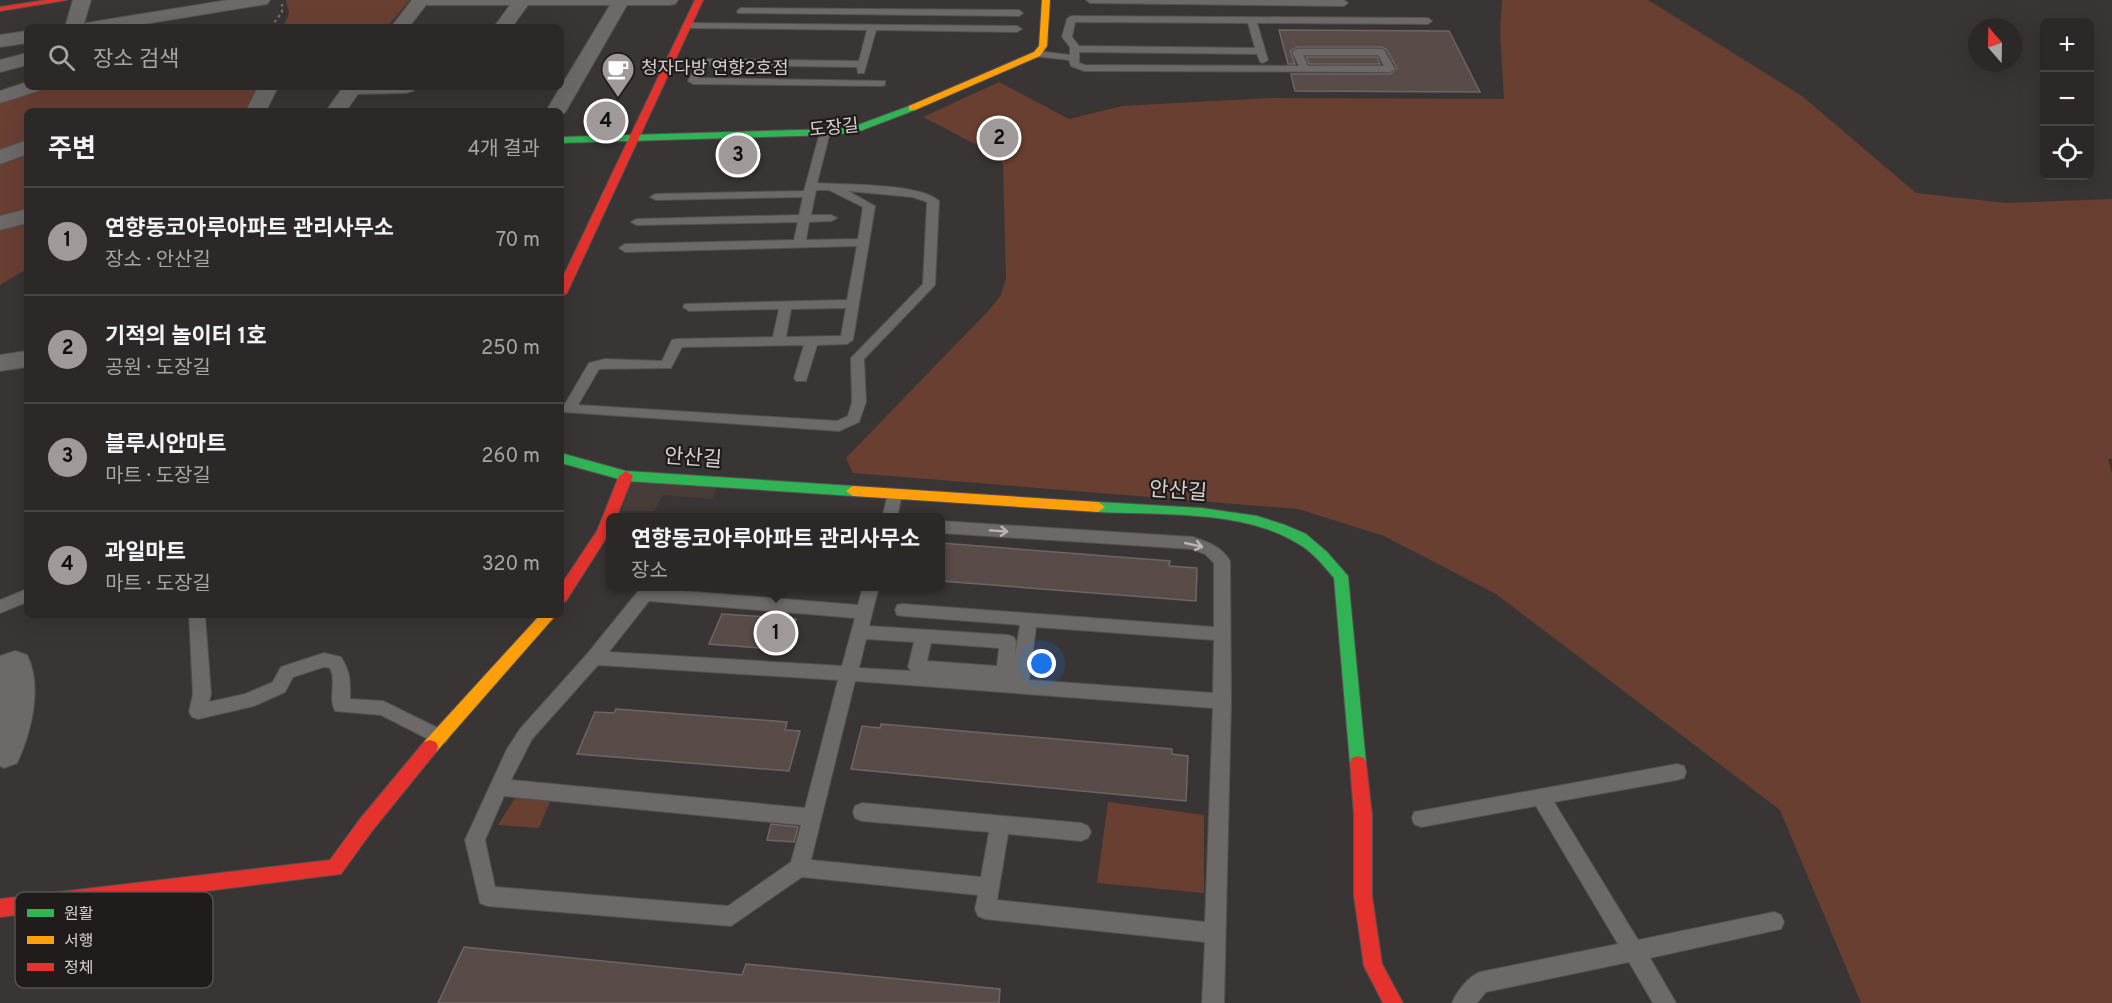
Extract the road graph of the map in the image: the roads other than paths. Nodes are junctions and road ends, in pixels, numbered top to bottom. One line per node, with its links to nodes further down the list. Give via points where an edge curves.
1 (63, 0): 13 (street)
2 (81, 0): 19 (street)
3 (261, 0): 20 (street)
4 (421, 0): 10 (street); 21 (street)
5 (669, 0): 11 (street)
6 (699, 0): 23 (street)
7 (746, 0): 14 (lane)
8 (1046, 0): 31 (street, via 1043,46)
9 (1090, 0): 12 (lane)
10 (522, 1): 11 (street); 22 (street)
11 (621, 1): 37 (street)
12 (1344, 3)
13 (0, 9)
14 (741, 11): 15 (lane); 24 (lane)
15 (882, 12): 16 (lane); 25 (lane)
16 (1018, 13)
17 (1252, 20): 18 (lane); 29 (lane); 30 (lane, via 1071,19 1067,38)
18 (1428, 21)
19 (75, 24)
20 (111, 24)
21 (402, 24)
22 (505, 24)
23 (687, 26): 24 (lane); 48 (street)
24 (734, 26): 25 (lane)
25 (875, 28): 26 (lane); 33 (lane)
26 (1017, 29)
27 (24, 37): 28 (street)
28 (0, 41)
29 (1261, 51): 30 (lane); 35 (lane)
30 (1074, 53): 31 (lane); 35 (lane, via 1074,64 1084,68)
31 (1038, 54): 47 (street, 도장길, via 876,123)
32 (24, 60): 34 (street)
33 (863, 64): 38 (lane); 38 (lane, via 703,62 693,81)
34 (0, 66)
35 (1266, 69): 36 (lane)
36 (1305, 69): 36 (lane, via 1326,69 1389,69 1381,52 1297,52)
37 (567, 83): 46 (street)
38 (858, 83): 39 (lane)
39 (882, 83)
40 (24, 90): 43 (street)
41 (266, 90): 44 (street)
42 (351, 90): 45 (street)
43 (0, 97)
44 (258, 108)
45 (338, 108)
46 (557, 108)
47 (825, 132): 48 (street, 도장길); 53 (lane)
48 (635, 138): 49 (street, 도장길); 63 (street)
49 (564, 140)
50 (24, 147): 51 (street)
51 (0, 158)
52 (833, 188): 53 (lane); 60 (lane, via 869,206); 67 (lane, via 905,193 933,201 929,285 858,358 855,368 861,398 851,421 839,426 568,409 591,369 600,364 666,365 677,343)
53 (810, 190): 54 (lane); 57 (lane)
54 (656, 197)
55 (24, 217): 59 (street)
56 (831, 218): 57 (lane)
57 (804, 219): 58 (lane); 61 (lane)
58 (636, 222)
59 (0, 223)
60 (863, 242): 61 (lane); 64 (lane)
61 (800, 243): 62 (lane)
62 (625, 248)
63 (564, 287)
64 (853, 304): 65 (lane); 68 (lane, via 847,340)
65 (786, 305): 66 (lane); 67 (lane)
66 (689, 307)
67 (778, 342): 68 (lane)
68 (811, 342): 71 (lane)
69 (24, 359): 70 (street)
70 (0, 363)
71 (801, 378)
72 (564, 459): 73 (street, 안산길)
73 (626, 476): 74 (street, 안산길); 75 (street)
74 (895, 494): 76 (lane); 115 (street, 안산길, via 1214,515 1278,527 1303,538 1325,555 1341,576 1363,815 1363,896 1373,966)
75 (611, 513)
76 (890, 513)
77 (606, 525): 80 (street)
78 (945, 527): 89 (lane, one-way to 89, via 1193,543 1211,550 1222,561)
79 (870, 591): 84 (lane)
80 (564, 592)
81 (24, 596): 82 (lane)
82 (0, 607)
83 (903, 610): 87 (lane)
84 (865, 612): 88 (lane); 91 (lane, via 645,594)
85 (197, 618): 96 (lane, via 202,694 198,712 248,701 279,687 287,672 324,660 335,662 341,672 341,706 383,708)
86 (546, 618): 96 (street)
87 (1029, 619): 89 (lane); 94 (lane)
88 (859, 632): 90 (lane); 93 (lane)
89 (1221, 634): 95 (lane)
90 (924, 636): 90 (lane, via 1008,642 1005,674 917,667)
91 (594, 658): 93 (lane); 99 (lane, via 526,734)
92 (0, 670): 97 (street, via 15,665 18,699)
93 (849, 675): 94 (lane); 102 (lane)
94 (1019, 687): 95 (lane)
95 (1222, 701): 112 (lane)
96 (440, 737): 108 (street, via 335,868)
97 (4, 752)
98 (1677, 772): 100 (lane)
99 (499, 787): 102 (lane); 106 (lane, via 475,840 486,896 730,916)
100 (1540, 796): 103 (lane); 113 (lane)
101 (862, 812): 104 (lane)
102 (812, 817): 106 (lane)
103 (1421, 818)
104 (1000, 825): 105 (lane); 107 (lane)
105 (1081, 832)
106 (799, 868): 107 (lane)
107 (990, 887): 112 (lane, via 986,909)
108 (134, 892)
109 (15, 906): 110 (street)
110 (0, 908)
111 (1774, 922): 113 (lane)
112 (1216, 933): 114 (lane)
113 (1634, 951): 116 (lane, via 1480,983); 117 (lane)
114 (1213, 1003)
115 (1393, 1003)
116 (1463, 1003)
117 (1665, 1003)

